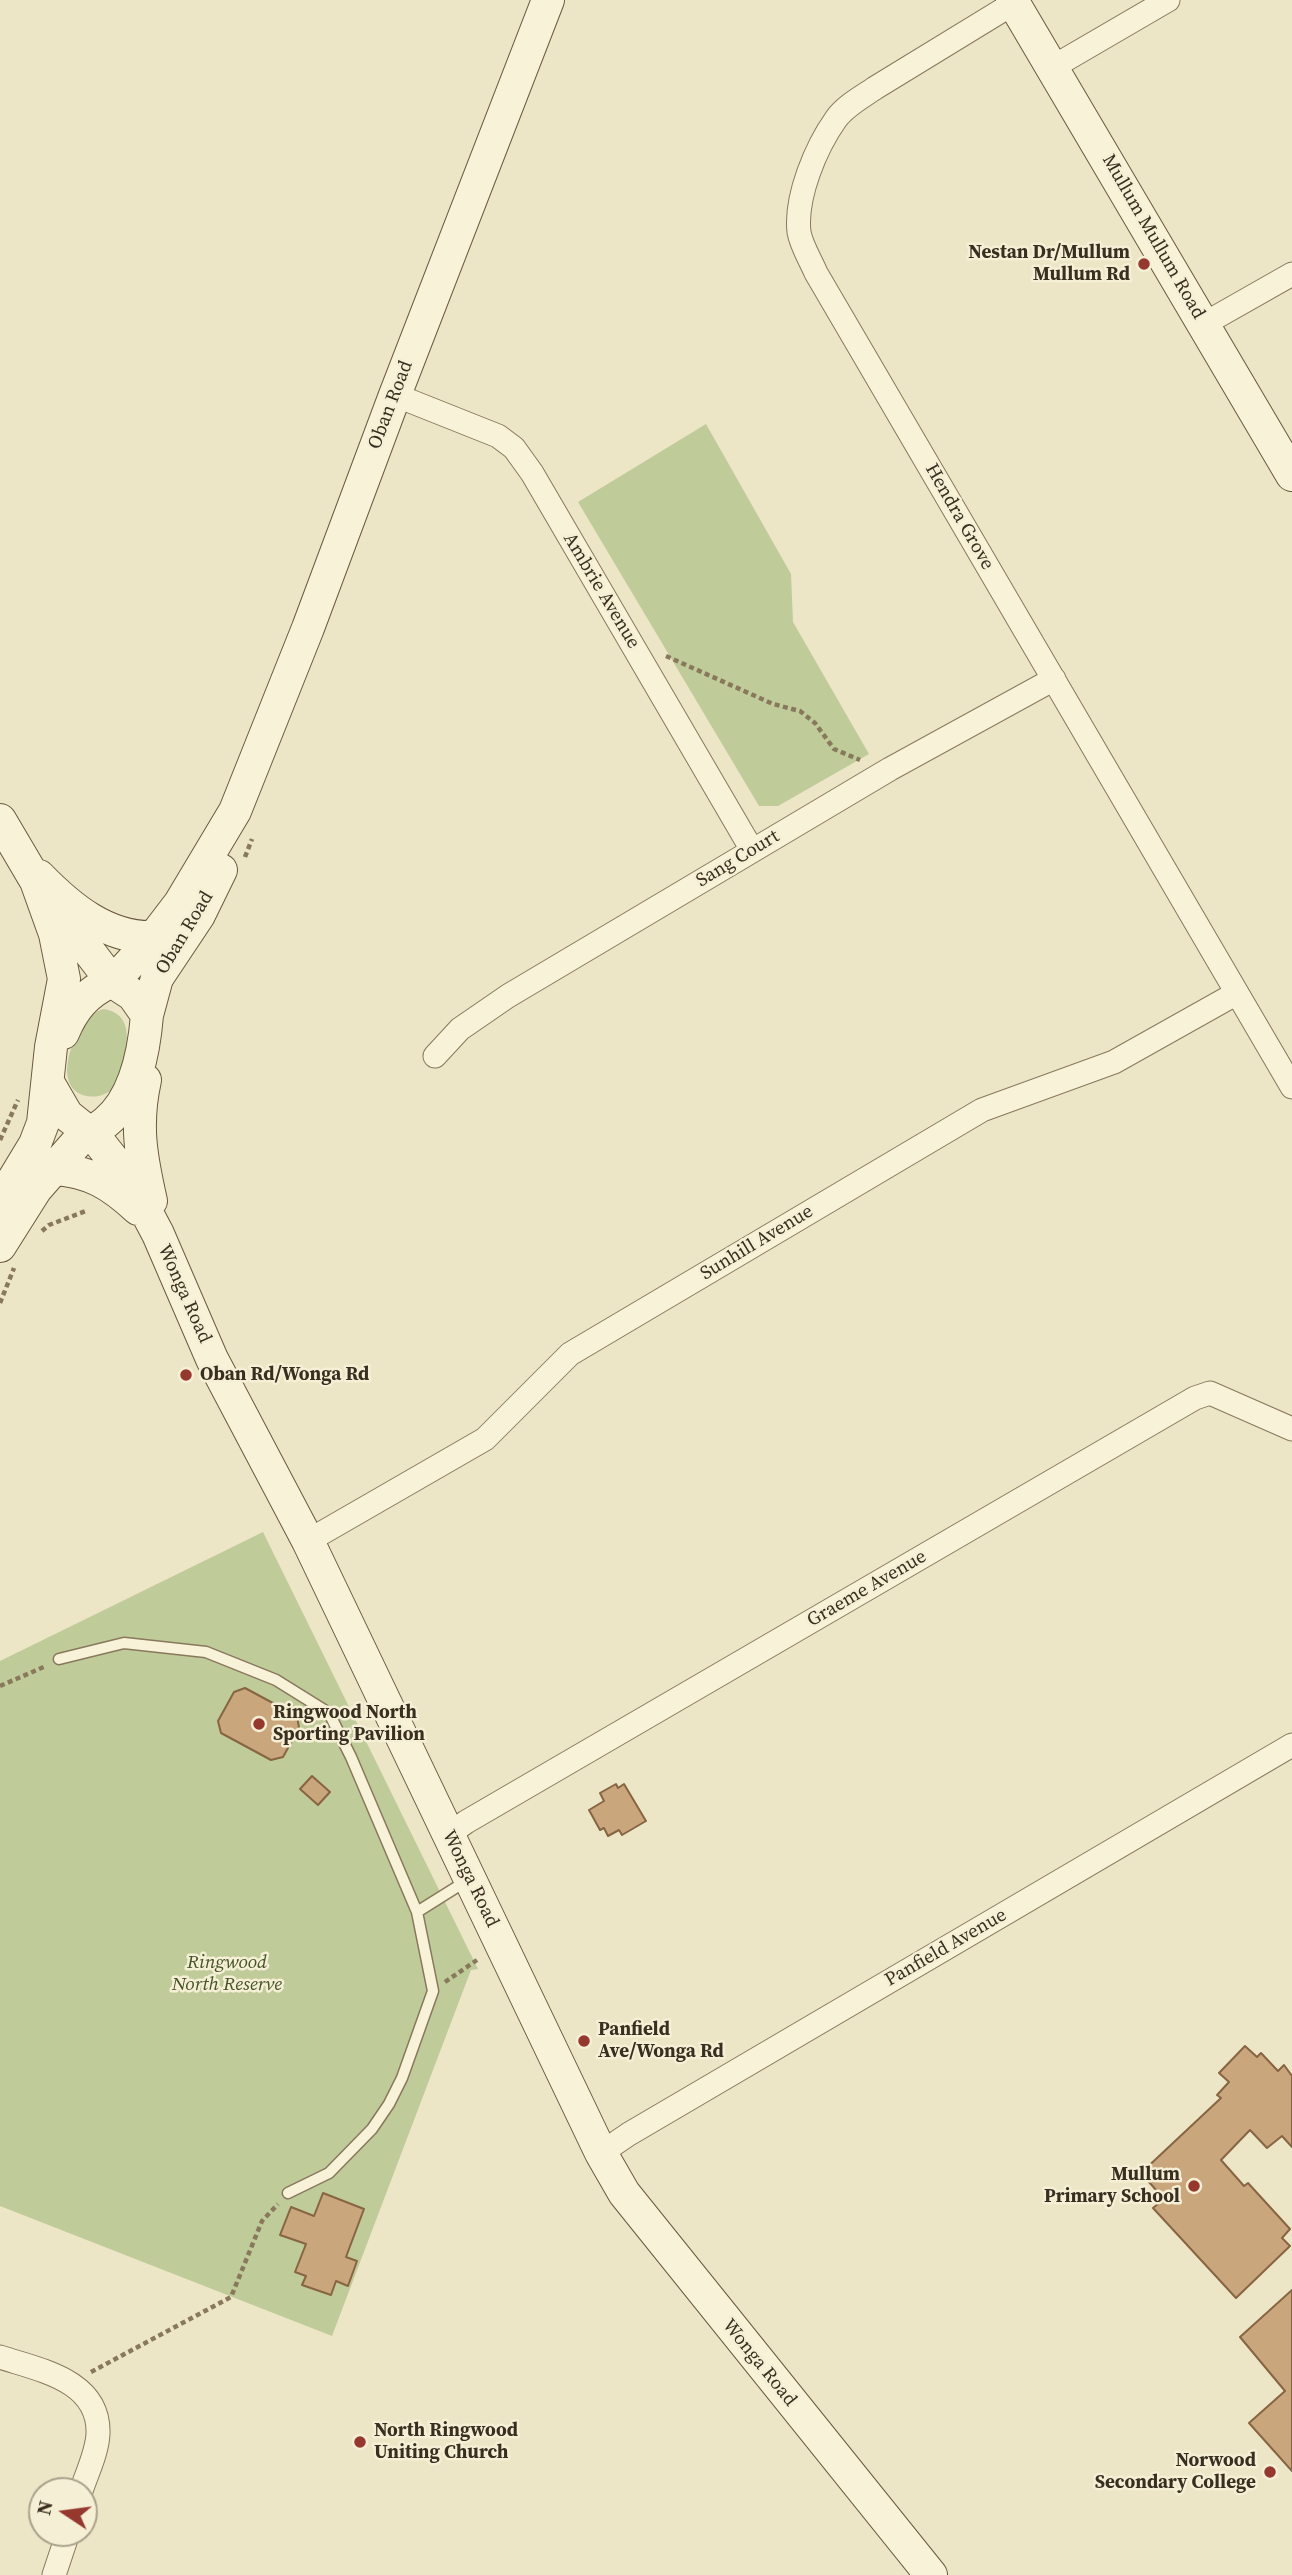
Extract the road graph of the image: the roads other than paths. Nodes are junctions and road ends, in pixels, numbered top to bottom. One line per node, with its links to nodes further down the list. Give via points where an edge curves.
1 (548, 0): 7 (main road, Oban Road)
2 (1168, 0): 4 (street)
3 (1013, 1): 4 (main road, Mullum Mullum Road); 9 (street, Hendra Grove, via 864,95 837,117 815,156 802,195 799,233 816,273)
4 (1053, 67): 6 (main road, Mullum Mullum Road)
5 (1292, 274): 6 (street)
6 (1204, 324): 8 (main road, Mullum Mullum Road)
7 (395, 395): 10 (main road, Oban Road); 12 (street, Ambrie Avenue, via 485,430 514,447)
8 (1292, 475)
9 (1054, 679): 12 (street, Sang Court); 16 (street, Hendra Grove)
10 (235, 811): 14 (main road, Oban Road); 17 (main road, Oban Road, via 217,880 158,978)
11 (0, 820): 13 (main road)
12 (752, 850): 18 (street, Sang Court, via 509,996 460,1029)
13 (31, 872): 14 (main road, via 83,915 128,935); 15 (main road); 19 (main road, via 58,945 64,978)
14 (154, 937): 15 (main road, Oban Road)
15 (112, 982): 17 (main road, via 133,995); 19 (main road, Oban Road, via 82,1000 73,1012)
16 (1237, 993): 20 (street, Hendra Grove); 27 (street, Sunhill Avenue, via 1114,1062 982,1110 946,1131 570,1354 485,1438)
17 (146, 1017): 21 (main road, via 129,1095 113,1116); 24 (main road, via 149,1050 138,1136)
18 (435, 1056)
19 (49, 1082): 21 (main road, Wonga Road, via 67,1115); 23 (main road, via 38,1137)
20 (1292, 1087)
21 (89, 1131): 22 (main road); 24 (main road, Wonga Road, via 130,1181)
22 (53, 1169): 24 (main road, via 98,1179); 25 (main road, via 26,1203)
23 (0, 1202)
24 (155, 1229): 27 (main road, Wonga Road, via 212,1359)
25 (9, 1253)
26 (1292, 1429): 30 (street, Graeme Avenue, via 1210,1393 1195,1398)
27 (308, 1541): 30 (main road, Wonga Road)
28 (59, 1659): 32 (lane, via 124,1643 206,1652 276,1679 329,1713)
29 (1292, 1745): 33 (street, Panfield Avenue)
30 (449, 1835): 31 (main road, Wonga Road)
31 (470, 1879): 32 (lane); 33 (main road, Wonga Road)
32 (417, 1912): 34 (lane, via 433,1991 402,2078 372,2129 329,2173)
33 (601, 2153): 39 (main road, Wonga Road, via 641,2217)
34 (288, 2193)
35 (0, 2357): 36 (street, via 72,2382 87,2399 98,2432)
36 (85, 2477)
37 (63, 2547): 38 (street)
38 (54, 2575)
39 (931, 2575)

